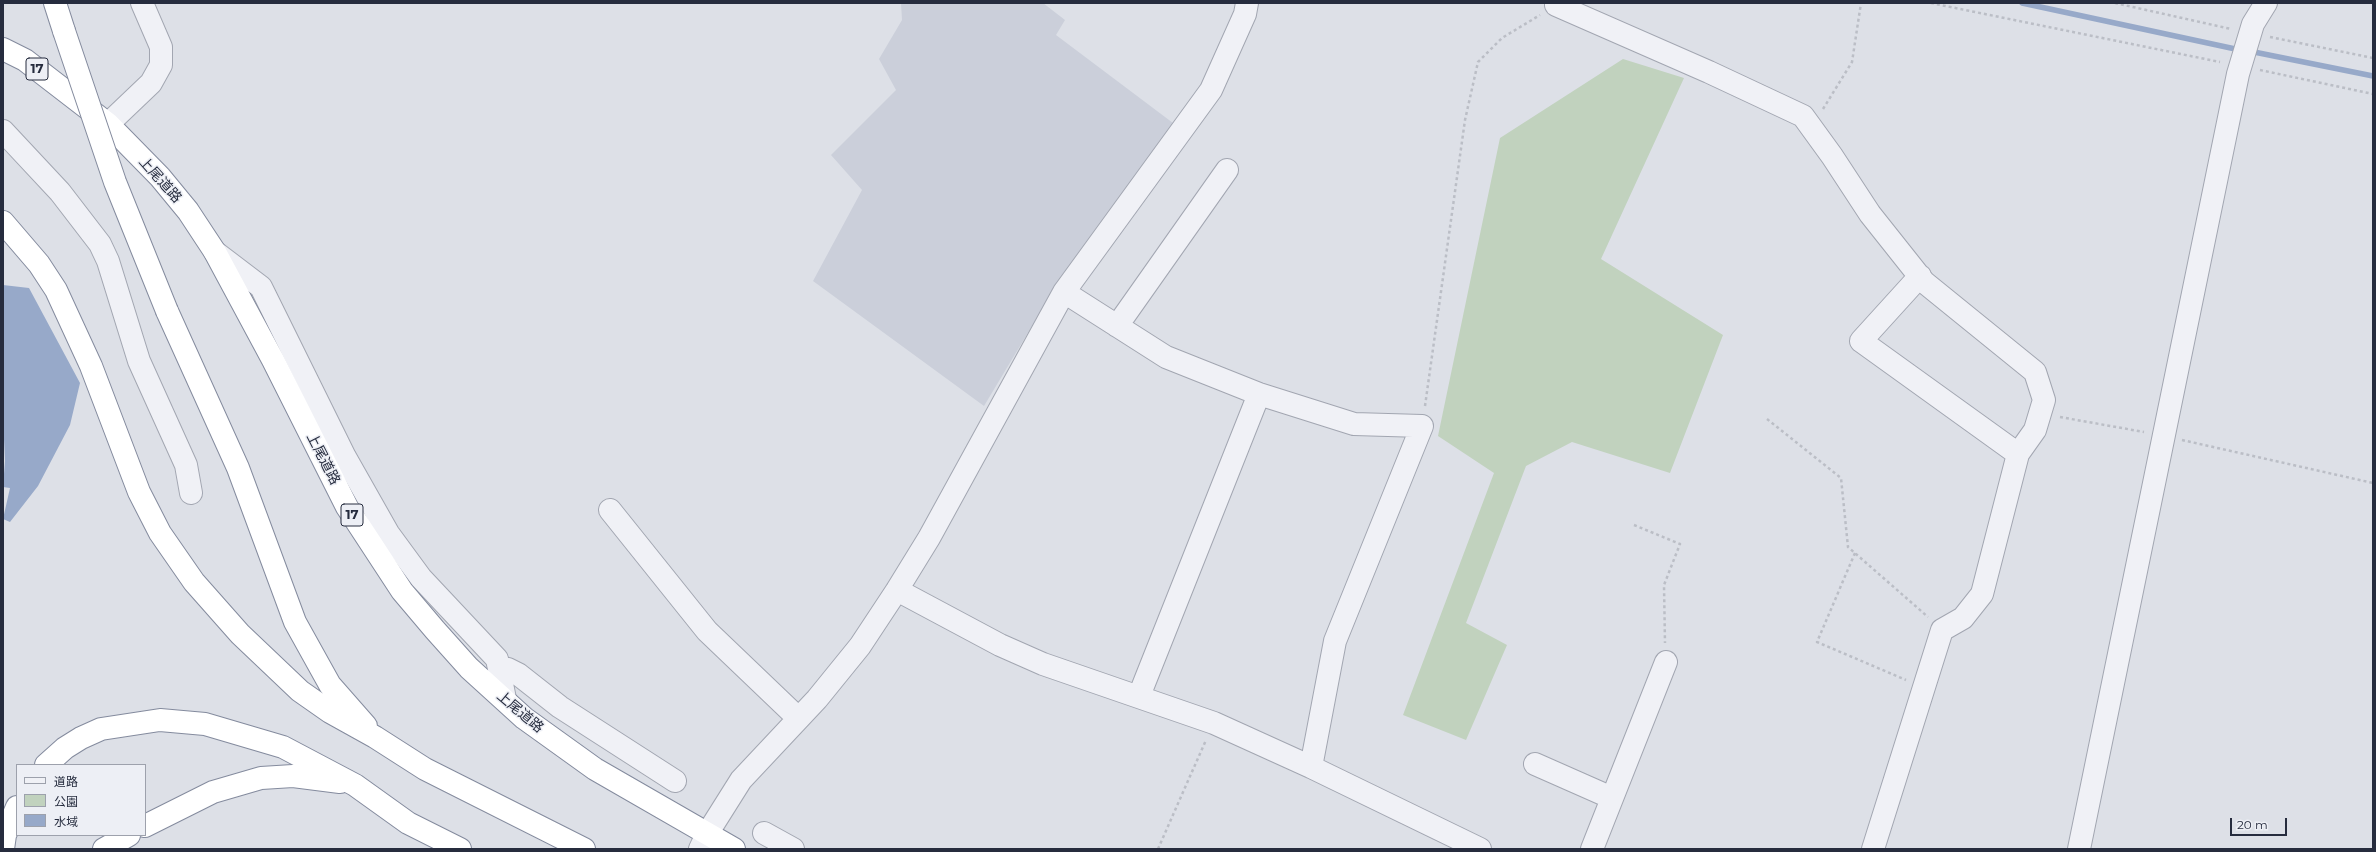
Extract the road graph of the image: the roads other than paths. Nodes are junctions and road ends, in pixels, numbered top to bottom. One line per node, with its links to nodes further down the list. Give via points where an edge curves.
1 (55, 3): 25 (highway, bridge, via 115,182 167,311 238,468 295,622 330,685)
2 (142, 3): 7 (street, via 162,48 161,65 151,83)
3 (1247, 3): 13 (street, via 1245,14 1211,90)
4 (2266, 3): 46 (street, via 2253,24 2240,66)
5 (1556, 5): 12 (street, via 1803,116 1870,214)
6 (3, 49): 7 (highway, 上尾道路 / 17, via 25,60)
7 (108, 124): 11 (highway, 上尾道路 / 17, via 160,177 188,211)
8 (3, 131): 17 (street, via 60,192 100,244 108,261 139,361 186,465)
9 (1227, 170): 14 (street)
10 (3, 222): 25 (highway, via 39,264 56,290 91,366 139,492 160,533 194,582 240,634 300,691 330,712)
11 (215, 252): 21 (street, via 261,287 345,457 388,534 421,578 497,659); 23 (highway, 上尾道路 / 17, via 347,507 372,549 402,591 435,630 469,668)
12 (1920, 276): 16 (street, via 2035,372 2044,400 2035,430); 16 (street, via 1861,341)
13 (1064, 292): 14 (street); 19 (street, via 929,538)
14 (1117, 326): 15 (street, via 1166,357)
15 (1260, 394): 22 (street); 28 (street, via 1354,424 1422,426 1335,642)
16 (2018, 454): 45 (street, via 1982,594 1963,618 1942,630)
17 (191, 493)
18 (610, 510): 24 (street, via 708,631)
19 (897, 590): 22 (street, via 1000,645 1043,664); 24 (street, via 860,646)
20 (1666, 662): 31 (street)
21 (499, 668): 23 (street); 29 (street, via 518,674 560,707)
22 (1139, 696): 28 (street, via 1214,723)
23 (505, 699): 36 (highway, 上尾道路 / 17, via 524,718)
24 (798, 718): 36 (street, via 741,780)
25 (375, 737): 40 (highway, via 425,769)
26 (47, 764): 30 (highway, via 65,748 101,729 142,722 180,721 229,730 283,747)
27 (1535, 764): 31 (street)
28 (1311, 767): 43 (street)
29 (675, 781)
30 (355, 785): 33 (highway, via 292,776 261,778 213,792); 39 (highway, via 408,823)
31 (1612, 798): 44 (street)
32 (16, 809): 37 (highway, via 5,835)
33 (146, 826)
34 (764, 833): 42 (street)
35 (127, 836): 38 (highway)
36 (703, 842): 41 (highway, 上尾道路 / 17)
37 (3, 849)
38 (104, 849)
39 (460, 849)
40 (584, 849)
41 (734, 849)
42 (793, 849)
43 (1480, 849)
44 (1592, 849)
45 (1873, 849)
46 (2079, 849)

